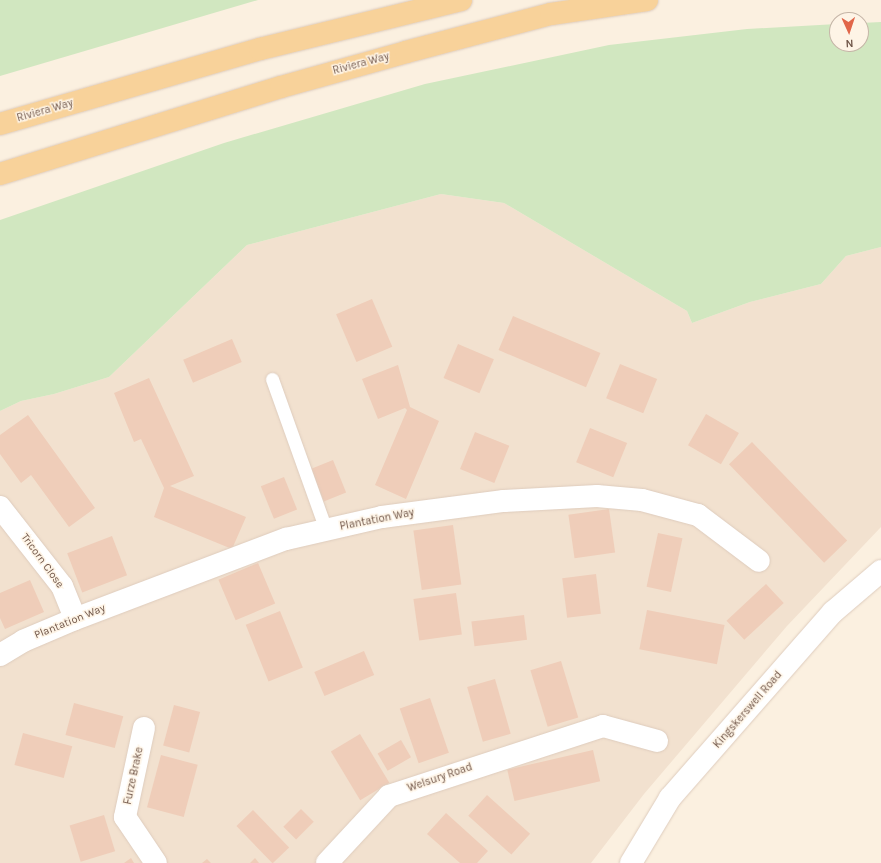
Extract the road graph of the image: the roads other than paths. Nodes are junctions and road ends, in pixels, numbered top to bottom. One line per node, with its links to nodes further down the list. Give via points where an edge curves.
1 (460, 0): 3 (main road, Riviera Way, via 260,49)
2 (647, 0): 4 (main road, Riviera Way, via 551,14 429,46 281,87)
3 (0, 124)
4 (81, 149): 5 (main road, Riviera Way); 6 (main road, Riviera Way)
5 (0, 174)
6 (0, 181)
7 (272, 379): 9 (lane)
8 (0, 508): 12 (street, Tricorn Close, via 62,586)
9 (326, 530): 10 (street, Plantation Way, via 382,517 504,501 597,496 642,500 698,515); 12 (street, Plantation Way, via 286,540)
10 (759, 561)
11 (881, 571): 18 (street, Kingskerswell Road, via 832,612 670,798)
12 (75, 619): 13 (street, Plantation Way, via 23,641)
13 (0, 655)
14 (144, 728): 16 (street, Furze Brake, via 125,817)
15 (657, 741): 17 (street, Welsury Road, via 603,726 578,732 389,796)
16 (156, 863)
17 (327, 863)
18 (632, 863)

